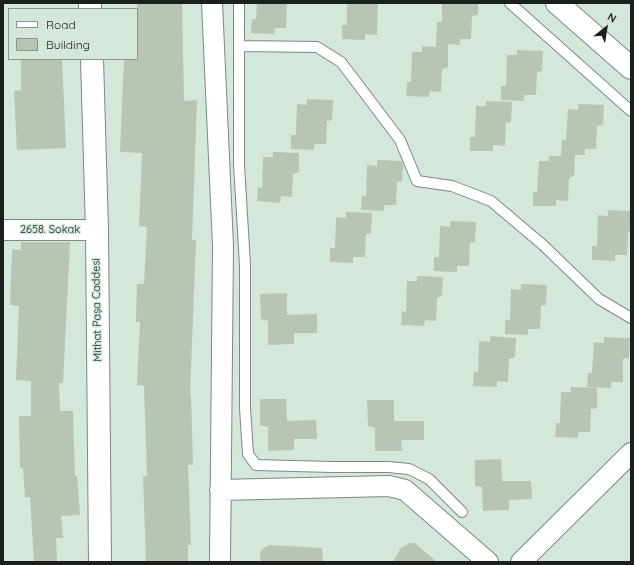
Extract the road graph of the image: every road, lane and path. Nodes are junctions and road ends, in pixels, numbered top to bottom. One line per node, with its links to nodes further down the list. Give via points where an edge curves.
1 (212, 3): 13 (street, via 224,246)
2 (238, 3): 5 (lane)
3 (510, 3): 8 (lane)
4 (557, 3): 7 (street)
5 (239, 46): 11 (lane, via 316,47 341,62 400,140 417,181 452,186 491,201 543,244 599,299); 14 (lane, via 239,165 245,265 245,408 248,454 256,465 409,469 429,479)
6 (92, 60): 10 (street, Mithat Paşa Caddesi)
7 (631, 68)
8 (631, 111)
9 (3, 230): 10 (street, 2658. Sokak)
10 (96, 230): 15 (street, Mithat Paşa Caddesi)
11 (631, 318)
12 (631, 453): 18 (street)
13 (220, 490): 16 (street); 17 (street, via 389,486 405,490)
14 (462, 512)
15 (100, 562)
16 (220, 562)
17 (488, 562)
18 (521, 562)

